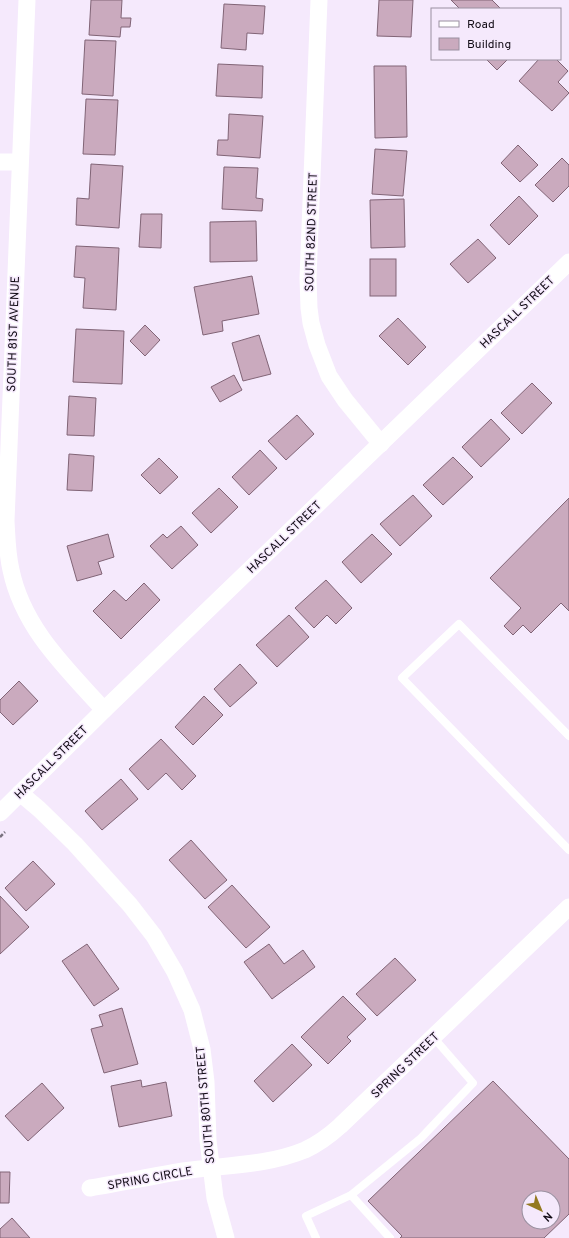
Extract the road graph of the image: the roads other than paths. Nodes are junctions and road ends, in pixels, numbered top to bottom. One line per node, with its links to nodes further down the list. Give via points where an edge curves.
1 (27, 0): 4 (street, SOUTH 81ST AVENUE)
2 (319, 0): 6 (street, SOUTH 82ND STREET, via 309,308 317,345 329,376)
3 (0, 162): 4 (street)
4 (20, 162): 7 (street, SOUTH 81ST AVENUE)
5 (569, 262): 6 (street, HASCALL STREET)
6 (381, 444): 8 (street, HASCALL STREET)
7 (4, 483): 8 (street, SOUTH 81ST AVENUE, via 7,548 20,599 47,647)
8 (104, 710): 10 (street, HASCALL STREET)
9 (569, 736): 12 (lane, via 459,624 402,678)
10 (20, 793): 11 (street, HASCALL STREET); 15 (street, SOUTH 80TH STREET, via 75,844 130,905 154,936 175,972 192,1010 202,1049)
11 (0, 813)
12 (569, 850)
13 (569, 907): 14 (street, SPRING STREET)
14 (434, 1038): 15 (street, SPRING STREET, via 328,1137 306,1149 280,1158); 17 (lane, via 473,1083 422,1138)
15 (211, 1168): 16 (street, SPRING CIRCLE); 18 (street, SOUTH 80TH STREET, via 214,1198)
16 (90, 1188)
17 (351, 1195): 19 (lane, via 306,1216); 20 (lane)
18 (226, 1238)
19 (316, 1238)
20 (390, 1238)

